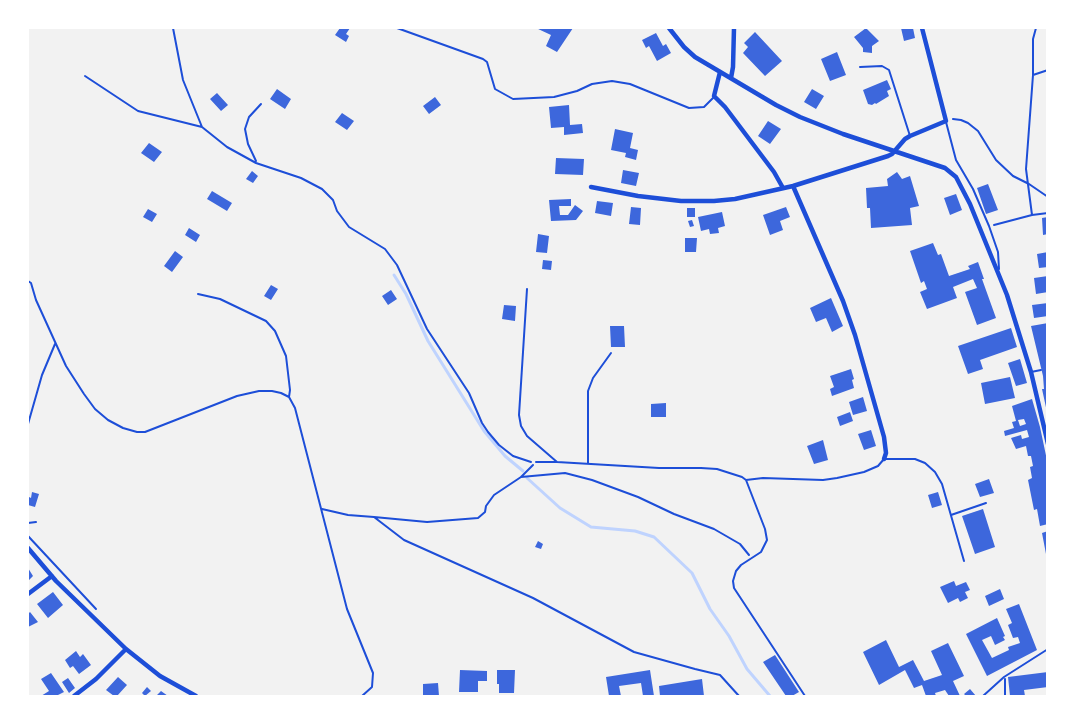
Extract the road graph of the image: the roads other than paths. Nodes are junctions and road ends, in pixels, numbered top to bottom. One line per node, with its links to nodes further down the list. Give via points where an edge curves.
1 (396, 28): 8 (lane, via 483,59 487,62 495,89 513,99 554,96 612,81 630,84 689,108 704,108)
2 (669, 28): 6 (street, via 684,47)
3 (734, 28): 7 (street)
4 (922, 28): 9 (street)
5 (860, 67): 10 (lane, via 882,66 889,70)
6 (720, 72): 7 (street); 8 (street)
7 (731, 78): 11 (street, via 800,117)
8 (714, 96): 14 (street)
9 (946, 122): 10 (street); 15 (lane, via 956,160 974,189 990,226 998,252)
10 (910, 136): 11 (street)
11 (894, 152): 12 (street, via 868,164); 15 (street, via 945,168 956,177)
12 (792, 186): 14 (street); 21 (street, via 856,336 884,437)
13 (591, 187): 14 (street, via 681,202 735,200)
14 (783, 188)
15 (998, 272): 19 (street)
16 (528, 289): 23 (lane, via 519,416 527,436)
17 (611, 353): 24 (lane, via 588,391)
18 (1041, 370): 19 (lane)
19 (1031, 372): 20 (street)
20 (1048, 444)
21 (884, 460): 25 (lane, via 878,466 849,477); 27 (lane, via 915,459 925,463 942,484)
22 (536, 462): 23 (lane)
23 (557, 462): 24 (lane)
24 (588, 464): 25 (lane, via 717,469)
25 (746, 480): 37 (lane, via 767,536 764,548 736,570 734,588)
26 (986, 504): 27 (lane)
27 (951, 515): 29 (lane)
28 (28, 548): 30 (street)
29 (964, 562)
30 (52, 576): 31 (street); 32 (street)
31 (28, 594)
32 (126, 649): 35 (street); 36 (street, via 160,676)
33 (1048, 649): 34 (lane)
34 (1004, 678): 38 (lane); 39 (lane)
35 (74, 696)
36 (196, 696)
37 (805, 696)
38 (983, 696)
39 (1005, 696)

